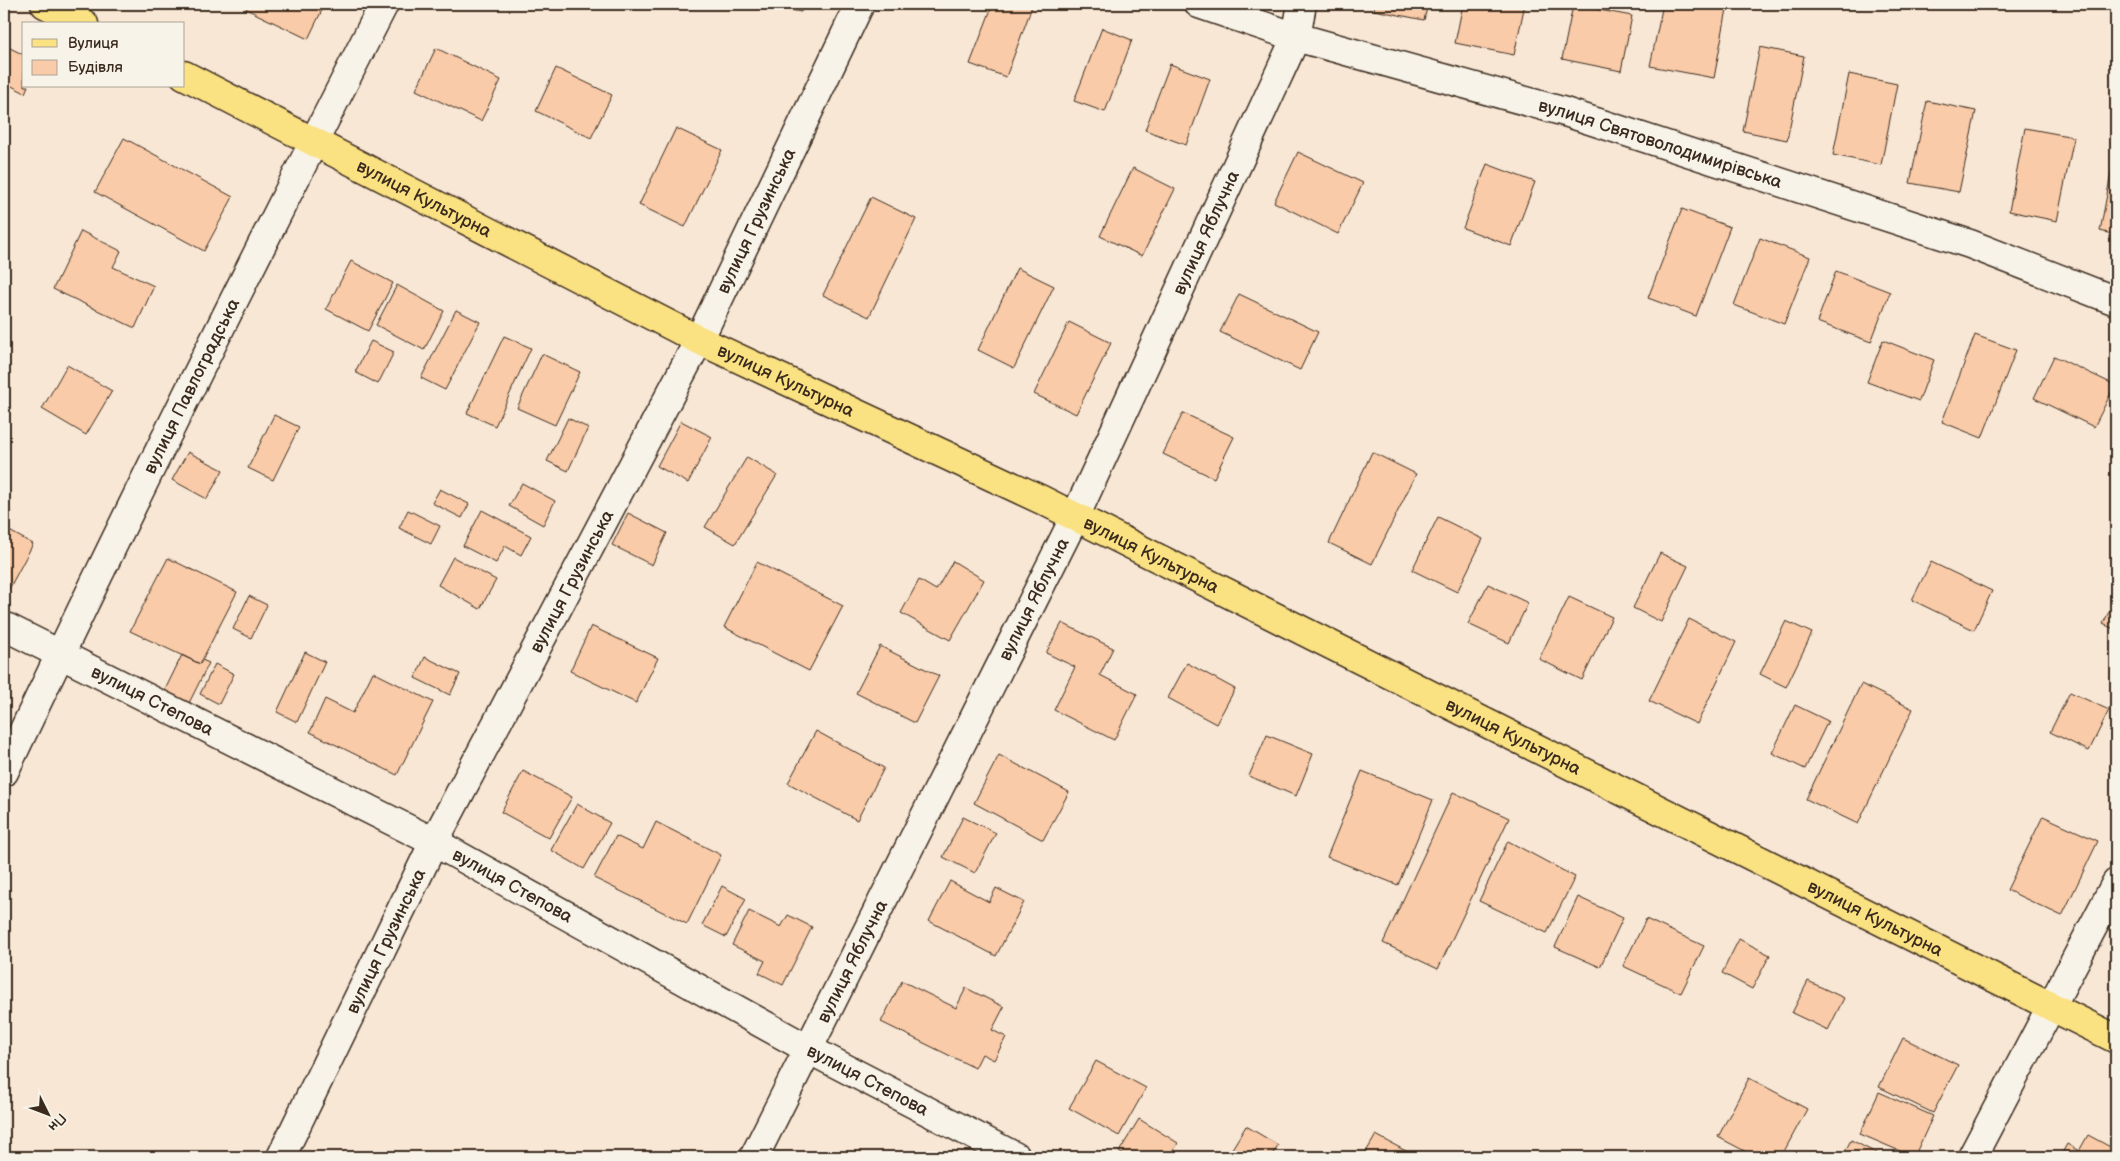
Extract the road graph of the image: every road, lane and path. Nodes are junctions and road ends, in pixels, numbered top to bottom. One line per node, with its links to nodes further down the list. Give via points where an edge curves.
1 (45, 4): 6 (main road)
2 (384, 4): 9 (street, вулиця Павлоградська)
3 (860, 4): 11 (street, вулиця Грузинська)
4 (1199, 4): 7 (street, вулиця Святоволодимирівська)
5 (1302, 4): 7 (street, вулиця Яблучна)
6 (80, 22)
7 (1296, 37): 10 (street, вулиця Святоволодимирівська, via 1574,116 1970,244); 12 (street, вулиця Яблучна)
8 (185, 76): 9 (main road, вулиця Культурна)
9 (314, 141): 11 (main road, вулиця Культурна); 14 (street, вулиця Павлоградська)
10 (2116, 302)
11 (699, 340): 12 (main road, вулиця Культурна); 16 (street, вулиця Грузинська)
12 (1075, 517): 18 (main road, вулиця Культурна); 20 (street, вулиця Яблучна)
13 (4, 626): 14 (street, вулиця Степова)
14 (59, 654): 15 (street, вулиця Павлоградська); 16 (street, вулиця Степова)
15 (4, 772)
16 (434, 842): 20 (street, вулиця Степова); 21 (street, вулиця Грузинська)
17 (2116, 884): 18 (street)
18 (2050, 1006): 19 (main road, вулиця Культурна); 24 (street)
19 (2116, 1039)
20 (808, 1049): 22 (street, вулиця Яблучна); 23 (street, вулиця Степова)
21 (281, 1157)
22 (754, 1157)
23 (1016, 1157)
24 (1972, 1157)

